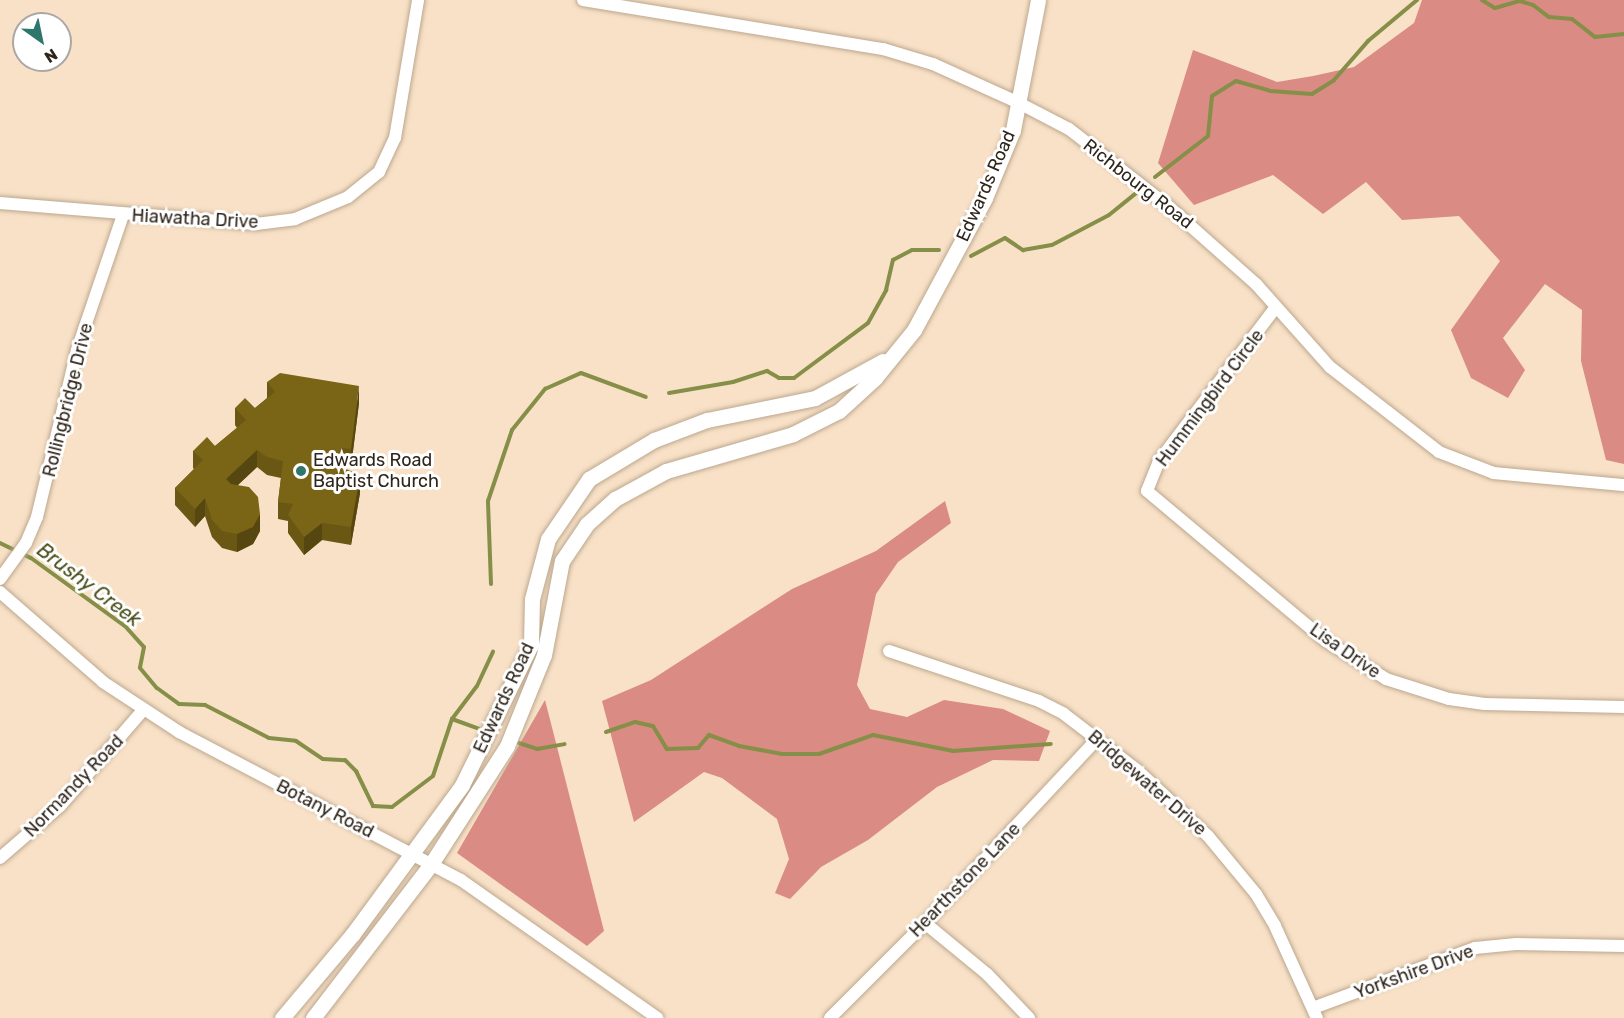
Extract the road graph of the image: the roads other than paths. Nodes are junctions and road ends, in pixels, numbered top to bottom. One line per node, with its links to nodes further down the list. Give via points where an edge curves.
1 (418, 0): 6 (street, Hiawatha Drive, via 395,138 379,172 356,194 316,212 272,223)
2 (583, 0): 4 (street, Richbourg Road, via 884,49 933,64)
3 (1038, 0): 4 (street, Edwards Road)
4 (1019, 103): 7 (street, Richbourg Road, via 1069,129 1168,206 1220,250); 8 (street, Edwards Road, via 1013,130 985,198 914,330)
5 (0, 203): 6 (street, Hiawatha Drive)
6 (123, 215): 11 (street, Rollingbridge Drive, via 77,350 43,496 26,543)
7 (1276, 307): 9 (street, Richbourg Road, via 1352,386 1407,430 1457,461 1512,476); 10 (street, Hummingbird Circle, via 1159,460)
8 (892, 354): 17 (street, Edwards Road, via 873,369 815,398 707,420 654,440 589,479 548,539 532,598 531,645 462,785); 19 (street, Edwards Road, via 854,398 822,421 793,434 666,471 615,499 587,524 562,561 544,655 507,746)
9 (1624, 485)
10 (1147, 491): 14 (street, Lisa Drive, via 1326,641 1386,679 1449,699)
11 (0, 579)
12 (0, 592): 15 (street, Botany Road, via 103,682)
13 (889, 651): 16 (street, Bridgewater Drive, via 1039,701)
14 (1624, 707)
15 (144, 709): 17 (street, Botany Road, via 238,764); 18 (street, Normandy Road, via 60,806)
16 (1097, 739): 20 (street, Hearthstone Lane); 22 (street, Bridgewater Drive, via 1180,808 1235,866 1275,926)
17 (413, 855): 19 (street, Botany Road); 23 (street, Edwards Road)
18 (0, 858)
19 (431, 864): 24 (street, Edwards Road); 25 (street, Botany Road, via 461,880)
20 (925, 923): 26 (street, Hearthstone Lane); 27 (street, via 987,974)
21 (1624, 946): 22 (street, Yorkshire Drive, via 1516,944 1475,948)
22 (1315, 1013)
23 (282, 1018)
24 (313, 1018)
25 (657, 1018)
26 (830, 1018)
27 (1029, 1018)

